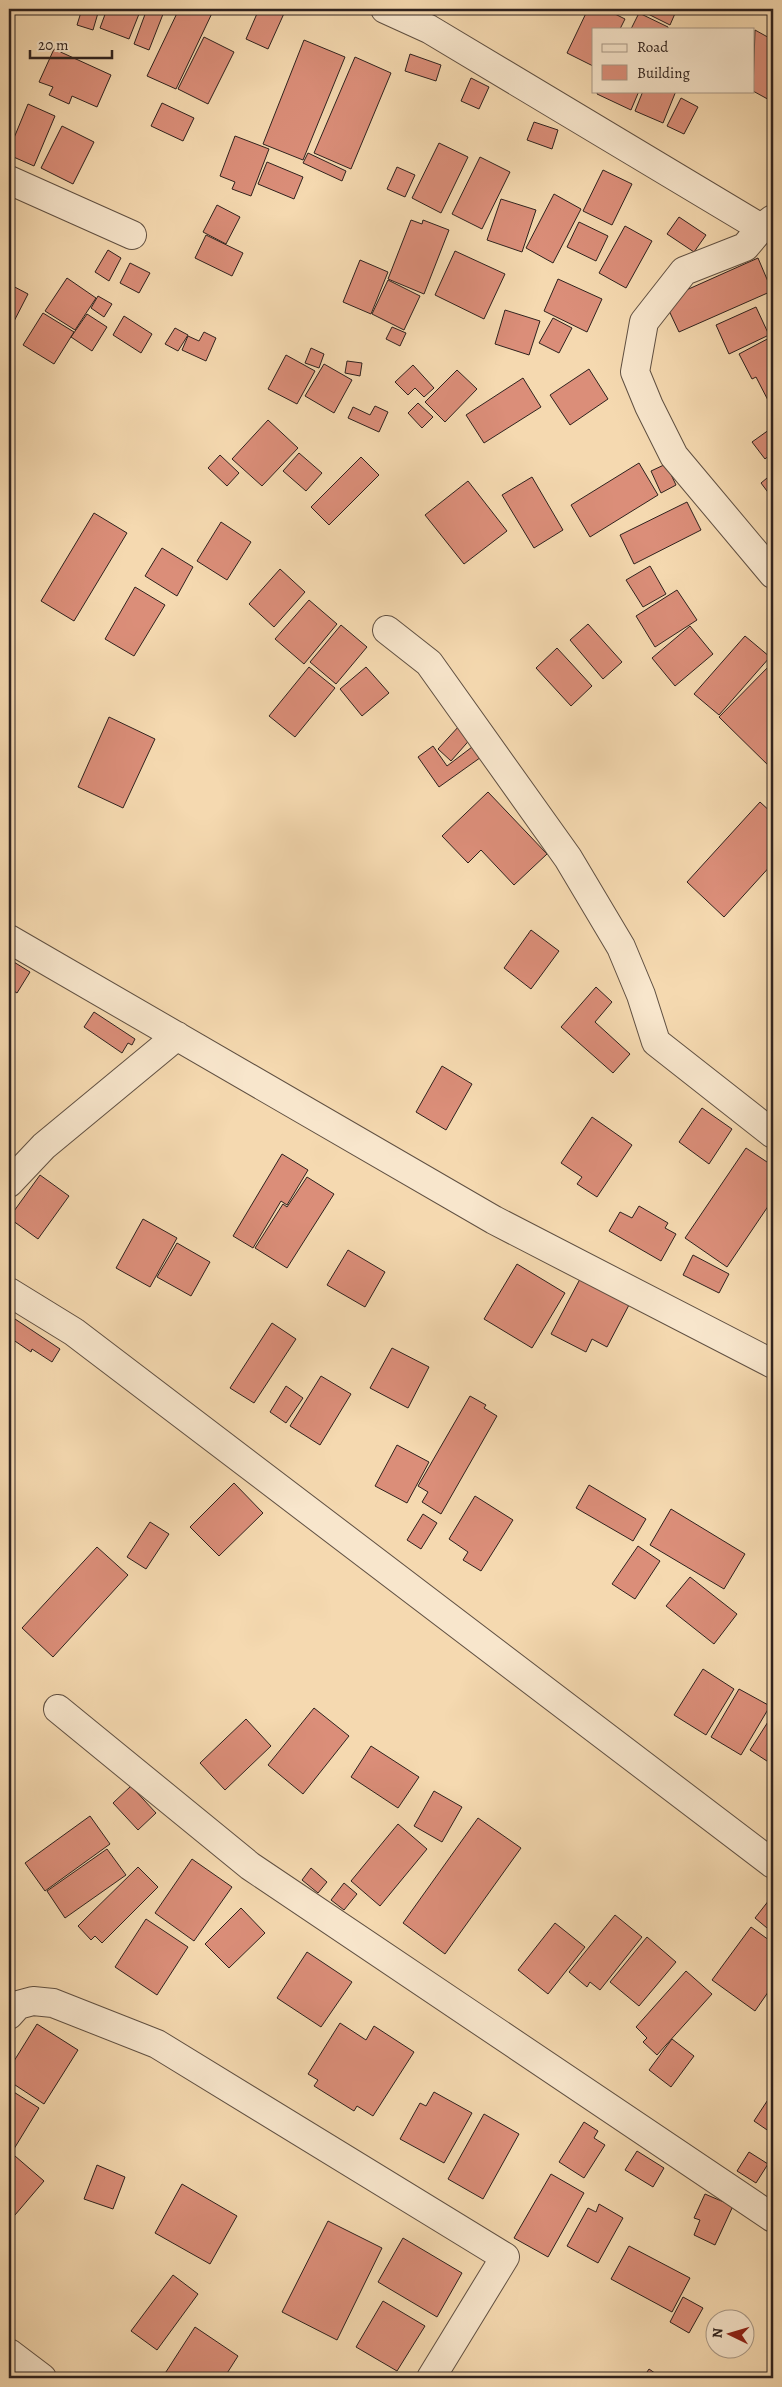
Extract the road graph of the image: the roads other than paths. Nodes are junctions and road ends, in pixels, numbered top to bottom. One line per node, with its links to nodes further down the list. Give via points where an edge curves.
1 (385, 9): 3 (street, via 429,29)
2 (9, 180): 4 (street)
3 (767, 224): 5 (street, via 744,247 684,270 644,322 635,372 648,406 674,456)
4 (132, 235)
5 (773, 574)
6 (387, 630): 9 (street, via 429,663 568,858 622,946 656,1042)
7 (9, 939): 8 (street)
8 (177, 1036): 10 (street, via 44,1146); 12 (street, via 494,1220)
9 (773, 1134)
10 (9, 1183)
11 (9, 1292): 14 (street, via 74,1332)
12 (773, 1364)
13 (58, 1709): 16 (street, via 250,1866)
14 (773, 1864)
15 (9, 2015): 19 (street, via 25,2003 53,2003 157,2044 505,2257)
16 (773, 2218)
17 (9, 2354): 18 (street)
18 (42, 2378)
19 (431, 2378)

